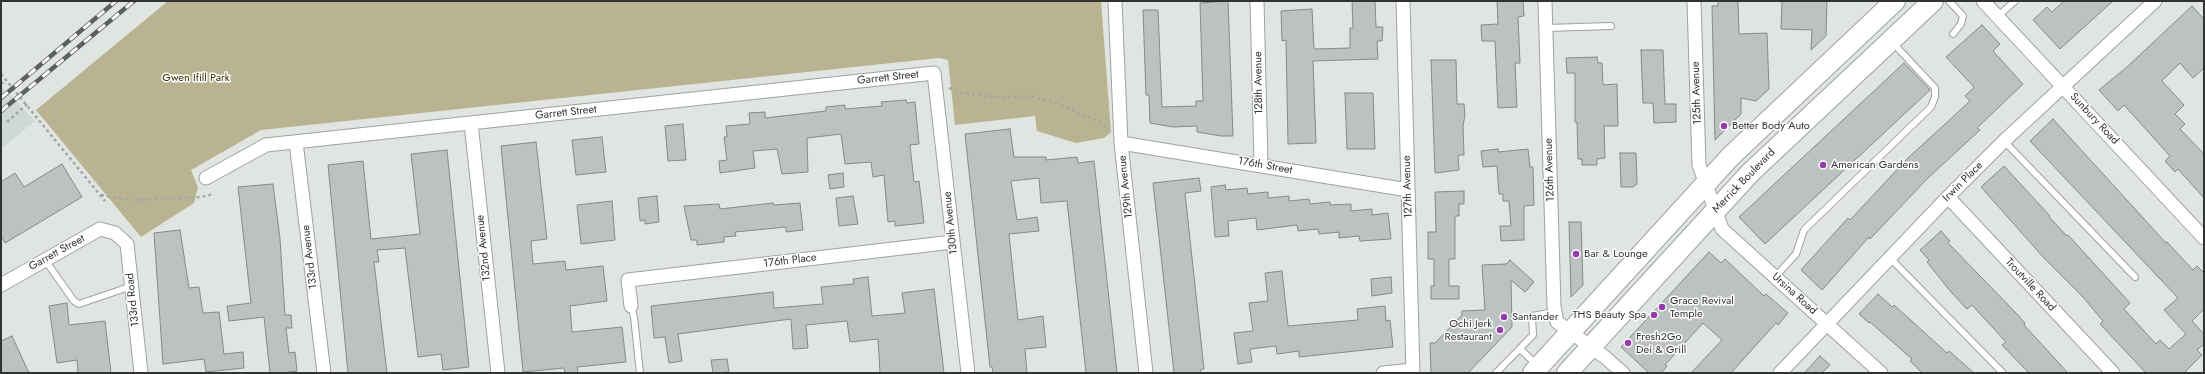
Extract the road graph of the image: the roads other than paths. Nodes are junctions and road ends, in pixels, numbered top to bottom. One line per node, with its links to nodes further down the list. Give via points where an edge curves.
1 (1115, 1): 22 (street, 129th Avenue)
2 (1257, 1): 23 (street, 128th Avenue)
3 (1403, 1): 26 (street, 127th Avenue)
4 (1545, 1): 14 (street, 126th Avenue)
5 (1694, 1): 25 (street, 125th Avenue, via 1699,165)
6 (1896, 1): 25 (main road, via 1762,125)
7 (1933, 1): 16 (main road, Merrick Boulevard)
8 (1949, 1): 15 (lane, via 1964,16)
9 (1982, 1): 12 (street, Sunbury Road)
10 (2015, 1): 12 (lane)
11 (2154, 1): 18 (street, Irwin Place)
12 (1998, 17): 18 (street, Sunbury Road)
13 (1611, 26): 14 (lane)
14 (1546, 28): 39 (street, 126th Avenue)
15 (1953, 34)
16 (1891, 41): 28 (main road, Merrick Boulevard, via 1761,162); 34 (lane, via 1935,88 1936,97 1931,107 1804,230 1796,254)
17 (934, 73): 19 (street, Garrett Street); 31 (street, 130th Avenue)
18 (2063, 86): 20 (street, Irwin Place); 30 (street, Sunbury Road)
19 (471, 123): 21 (street, Garrett Street); 48 (street, 132nd Avenue)
20 (2004, 141): 27 (street, Irwin Place); 35 (lane)
21 (296, 142): 24 (street, Garrett Street, via 266,145); 47 (street, 133rd Avenue)
22 (1121, 143): 23 (street, 176th Street); 51 (street, 129th Avenue)
23 (1261, 165): 26 (street, 176th Street)
24 (206, 178)
25 (1706, 183): 28 (street, 125th Avenue); 41 (main road)
26 (1408, 190): 45 (street, 127th Avenue)
27 (1948, 197): 32 (street, Irwin Place); 59 (street, Troutville Road)
28 (1715, 210): 34 (street, Ursina Road, via 1722,230); 42 (main road, Merrick Boulevard)
29 (115, 233): 33 (street, Garrett Street, via 100,229); 37 (street, 133rd Road, via 127,244)
30 (2204, 238)
31 (953, 242): 38 (street, 176th Place, via 628,280); 50 (street, 130th Avenue)
32 (1889, 257): 40 (street, Irwin Place); 58 (lane)
33 (45, 260): 36 (street, Garrett Street); 37 (lane, via 74,301 79,304)
34 (1775, 277): 40 (street, Ursina Road)
35 (2135, 277)
36 (1, 285)
37 (132, 286): 46 (street, 133rd Road)
38 (631, 306): 49 (lane)
39 (1555, 312): 41 (street, via 1557,322); 43 (lane, via 1532,316 1533,335)
40 (1826, 323): 56 (street, Irwin Place); 57 (street, Ursina Road)
41 (1571, 332): 42 (street); 44 (main road)
42 (1591, 347): 54 (main road, Merrick Boulevard); 55 (street)
43 (1520, 349): 44 (lane); 53 (lane)
44 (1536, 370)
45 (1413, 371): 52 (street)
46 (141, 373)
47 (324, 373)
48 (498, 373)
49 (640, 373)
50 (968, 373)
51 (1146, 373)
52 (1383, 373)
53 (1496, 373)
54 (1567, 373)
55 (1622, 373)
56 (1780, 373)
57 (1881, 373)
58 (2003, 373)
59 (2113, 373)

